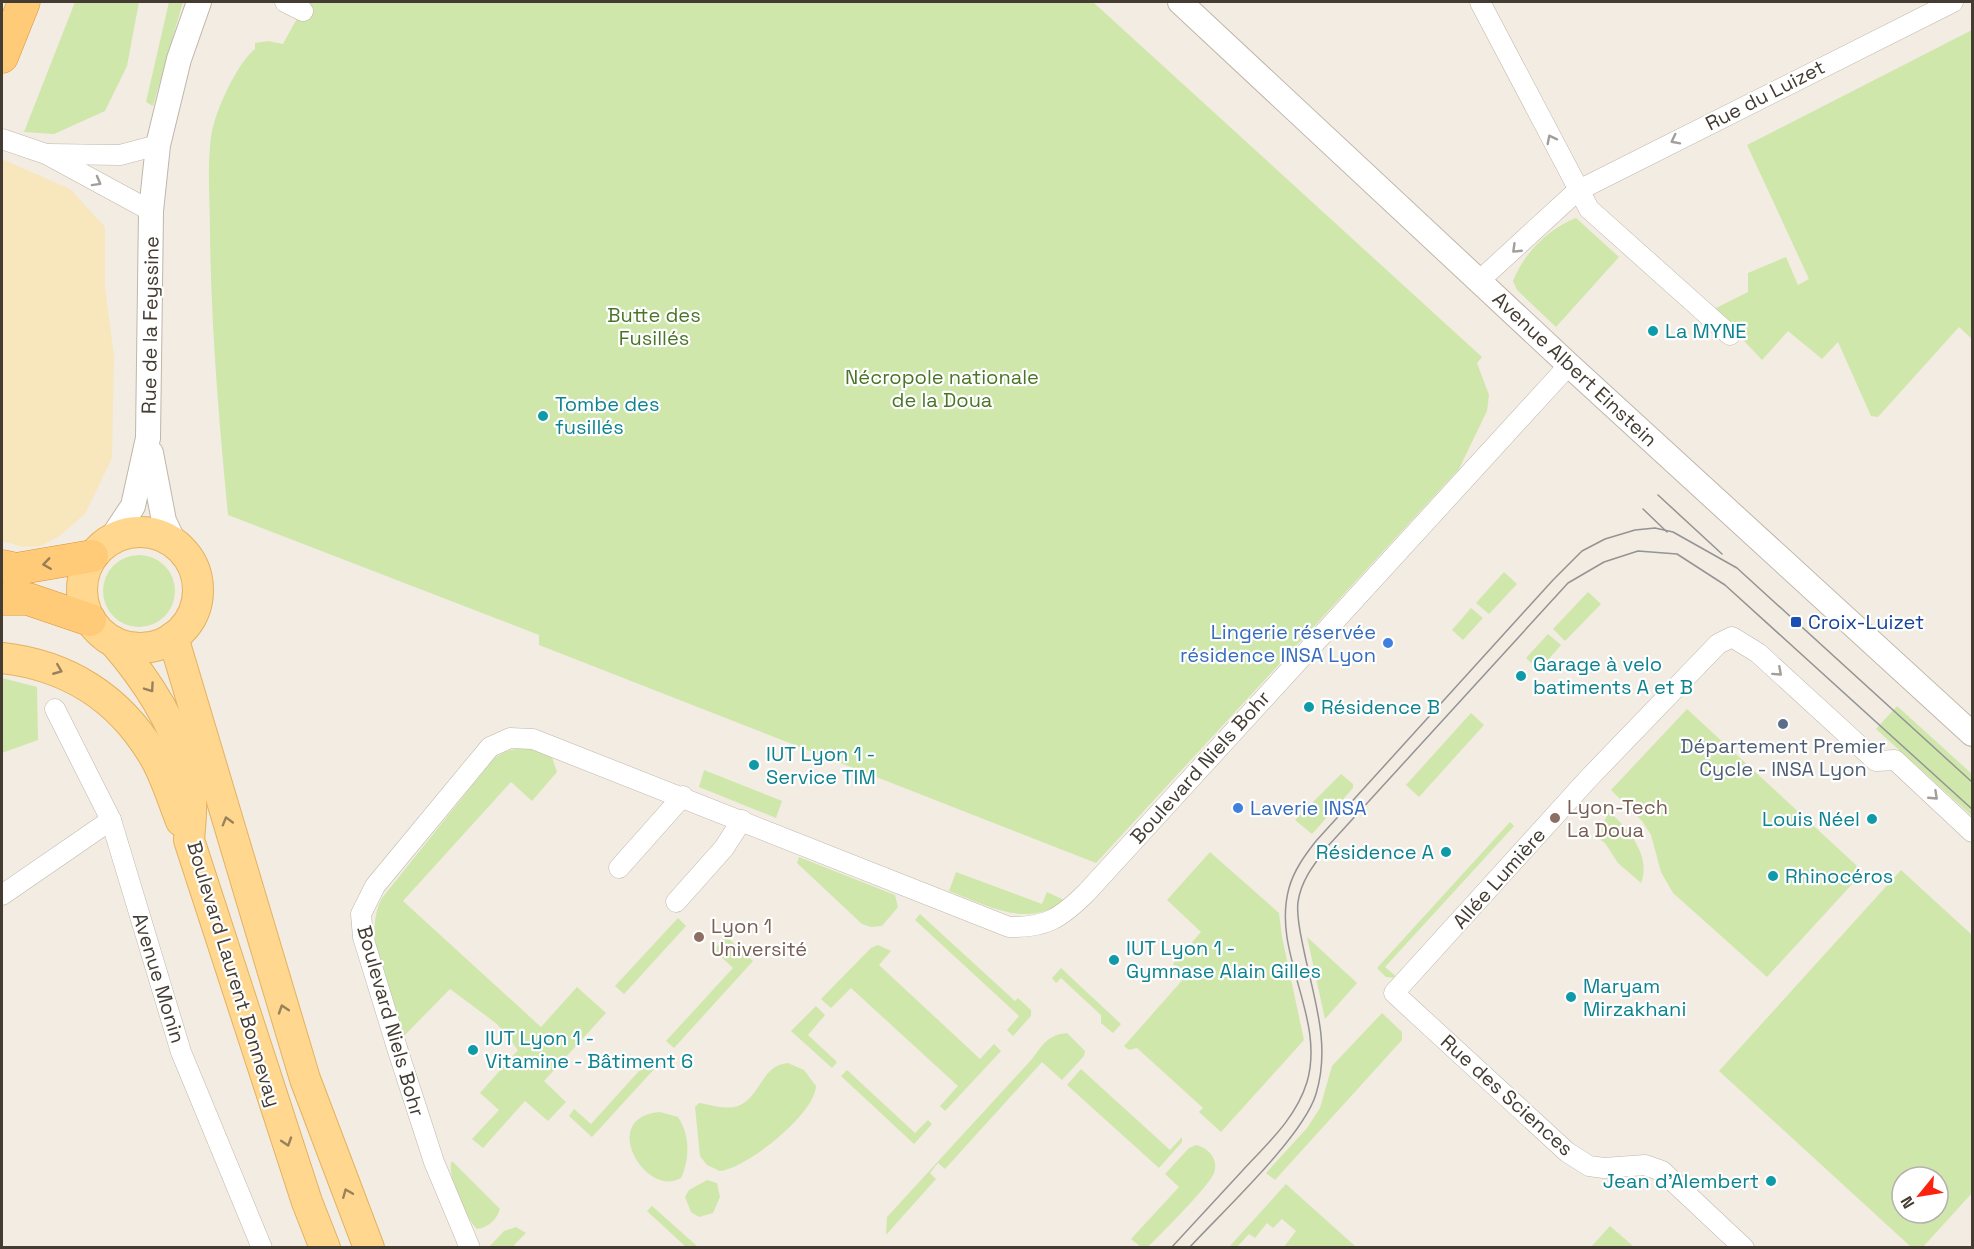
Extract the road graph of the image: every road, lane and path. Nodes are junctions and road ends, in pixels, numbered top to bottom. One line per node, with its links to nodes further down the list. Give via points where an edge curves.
1 (24, 2): 8 (highway)
2 (199, 2): 10 (street, Rue de la Feyssine, via 179,59)
3 (285, 2): 7 (street)
4 (1180, 2): 14 (street, Avenue Albert Einstein)
5 (1480, 2): 12 (street, one-way to 5)
6 (1953, 2): 12 (street, Rue du Luizet, one-way to 12)
7 (303, 11)
8 (2, 57)
9 (4, 140): 11 (street, Rue de la Feyssine)
10 (158, 144): 11 (street, Rue de la Feyssine, via 120,155); 13 (street, Rue de la Feyssine)
11 (46, 154): 13 (street, Rue de la Feyssine, one-way to 13)
12 (1577, 191): 14 (street, Rue du Luizet, one-way to 14); 15 (street, via 1589,209)
13 (151, 211): 17 (street, Rue de la Feyssine)
14 (1479, 281): 16 (street, Avenue Albert Einstein)
15 (1730, 335)
16 (1569, 364): 27 (street, Avenue Albert Einstein); 30 (street, Boulevard Niels Bohr, via 1086,892 1057,919 1031,927 1010,927)
17 (148, 438): 18 (street, Rue de la Feyssine, via 164,521); 19 (street, Rue de la Feyssine, via 133,506)
18 (174, 542): 19 (main road, via 148,531 123,534); 23 (main road, via 192,563 198,590 192,617)
19 (101, 547): 20 (highway, one-way to 20, via 16,569); 22 (main road, via 85,571 82,588 83,605)
20 (2, 566)
21 (2, 599): 22 (highway, via 28,599)
22 (90, 620): 24 (main road, Boulevard Laurent Bonnevay)
23 (173, 638): 24 (main road, via 144,648); 39 (main road, Boulevard Laurent Bonnevay, one-way to 23, via 305,1079)
24 (114, 642): 32 (main road, Boulevard Laurent Bonnevay, one-way to 32, via 158,699 184,760 191,799)
25 (2, 658): 32 (main road, one-way to 32, via 47,666 70,675 119,711 153,753)
26 (55, 709): 29 (street, Avenue Monin)
27 (1972, 734)
28 (682, 796): 30 (street, Boulevard Niels Bohr); 33 (street); 40 (street, Boulevard Niels Bohr, via 533,739 510,738 490,747 472,766 364,904 363,937 392,1032 434,1162)
29 (111, 820): 34 (street); 37 (street, Avenue Monin, via 181,1052)
30 (742, 820): 35 (street, via 724,848)
31 (1972, 832): 36 (street, Allée Lumière, one-way to 31, via 1588,779 1718,644 1732,637 1758,653 1876,761 1895,760)
32 (189, 840): 38 (main road, Boulevard Laurent Bonnevay, one-way to 38)
33 (619, 868)
34 (2, 895)
35 (676, 902)
36 (1394, 993): 41 (street, Rue des Sciences, via 1566,1152 1589,1166 1645,1165 1662,1172)
37 (262, 1248)
38 (325, 1248)
39 (369, 1248)
40 (470, 1248)
41 (1744, 1248)

